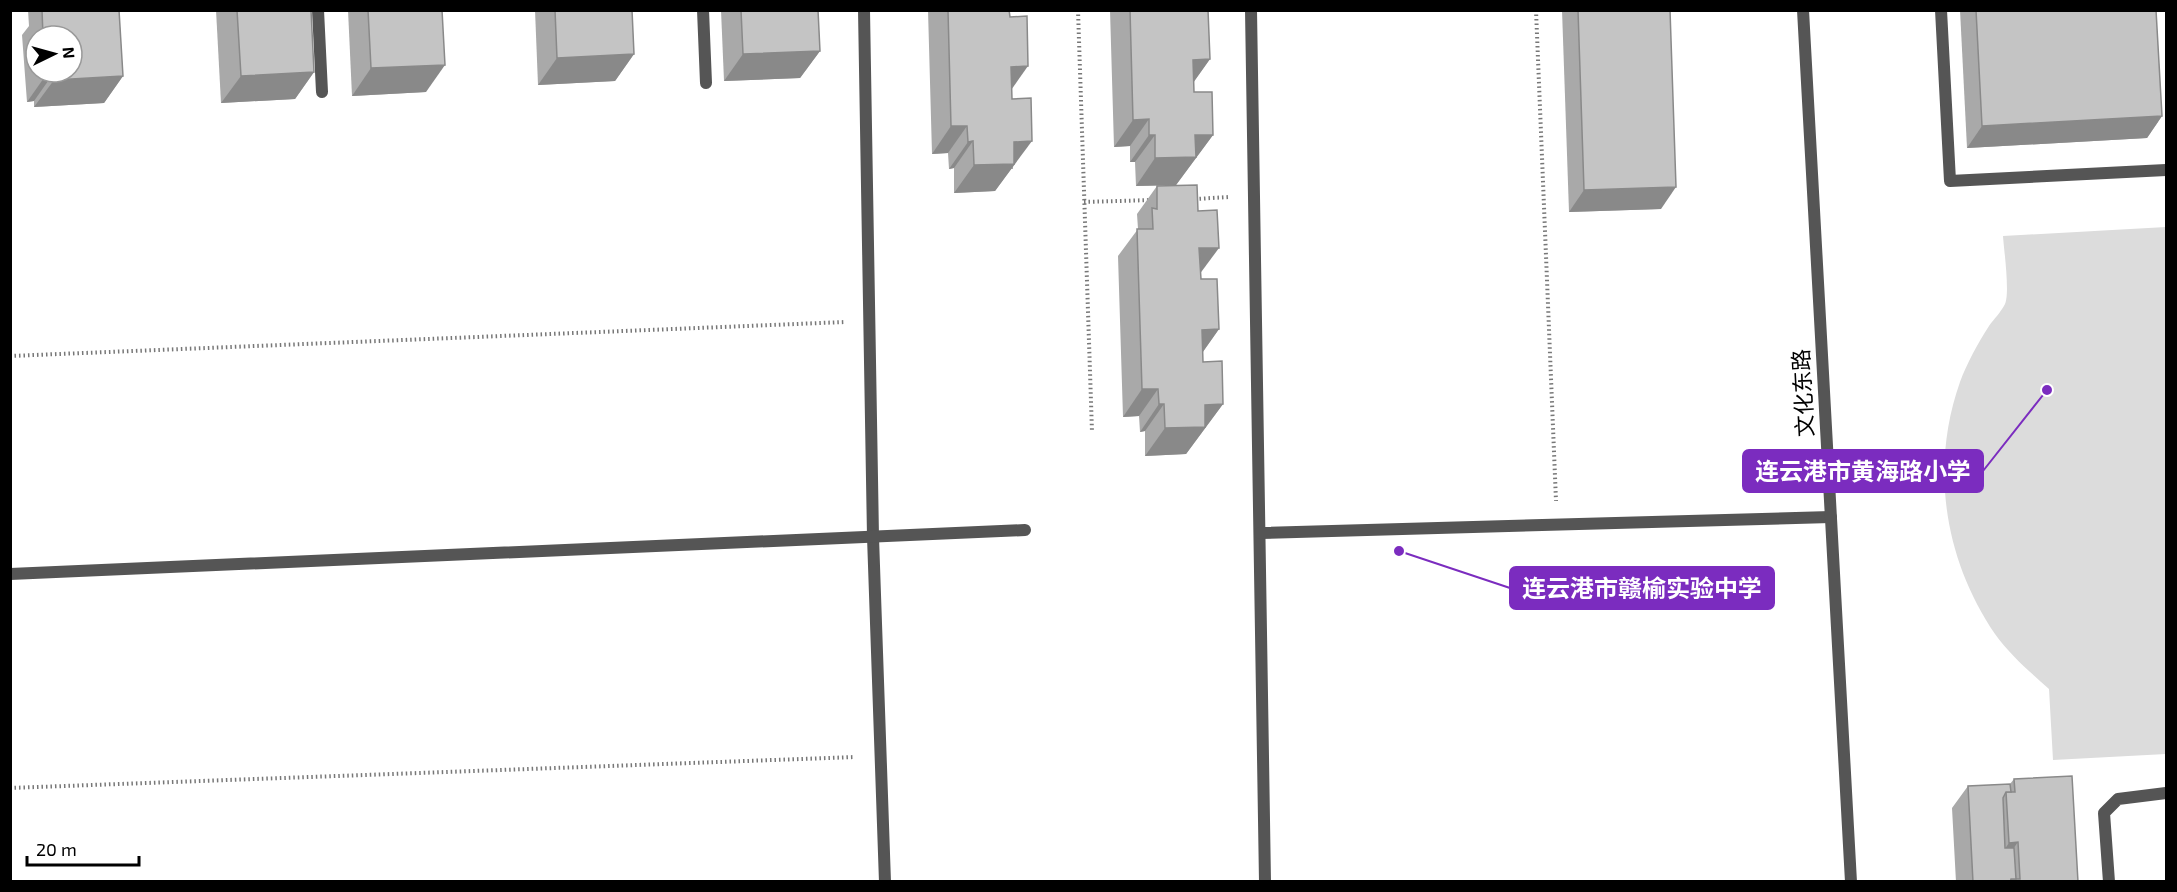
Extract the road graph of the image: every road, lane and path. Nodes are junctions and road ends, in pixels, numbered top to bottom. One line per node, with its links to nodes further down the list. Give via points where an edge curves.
1 (318, 10): 10 (street)
2 (703, 10): 9 (street)
3 (864, 10): 16 (street)
4 (1078, 10): 15 (path)
5 (1251, 10): 12 (street)
6 (1536, 10): 20 (path)
7 (1803, 10): 19 (street, 文化东路)
8 (1941, 10): 11 (street, via 1950,182)
9 (706, 83)
10 (322, 92)
11 (2166, 170)
12 (1254, 197): 13 (path); 22 (street)
13 (1186, 199)
14 (1164, 200): 15 (path)
15 (1084, 202): 18 (path)
16 (869, 321): 17 (path); 23 (street)
17 (10, 356)
18 (1092, 432)
19 (1831, 517): 20 (street); 30 (street, 文化东路)
20 (1557, 525): 22 (street)
21 (1025, 530): 23 (street)
22 (1260, 533): 29 (street)
23 (873, 537): 24 (street); 25 (street)
24 (10, 574)
25 (880, 756): 26 (path); 28 (street)
26 (10, 788)
27 (2166, 793): 31 (street, via 2118,799 2104,813)
28 (885, 882)
29 (1265, 882)
30 (1851, 882)
31 (2109, 882)

